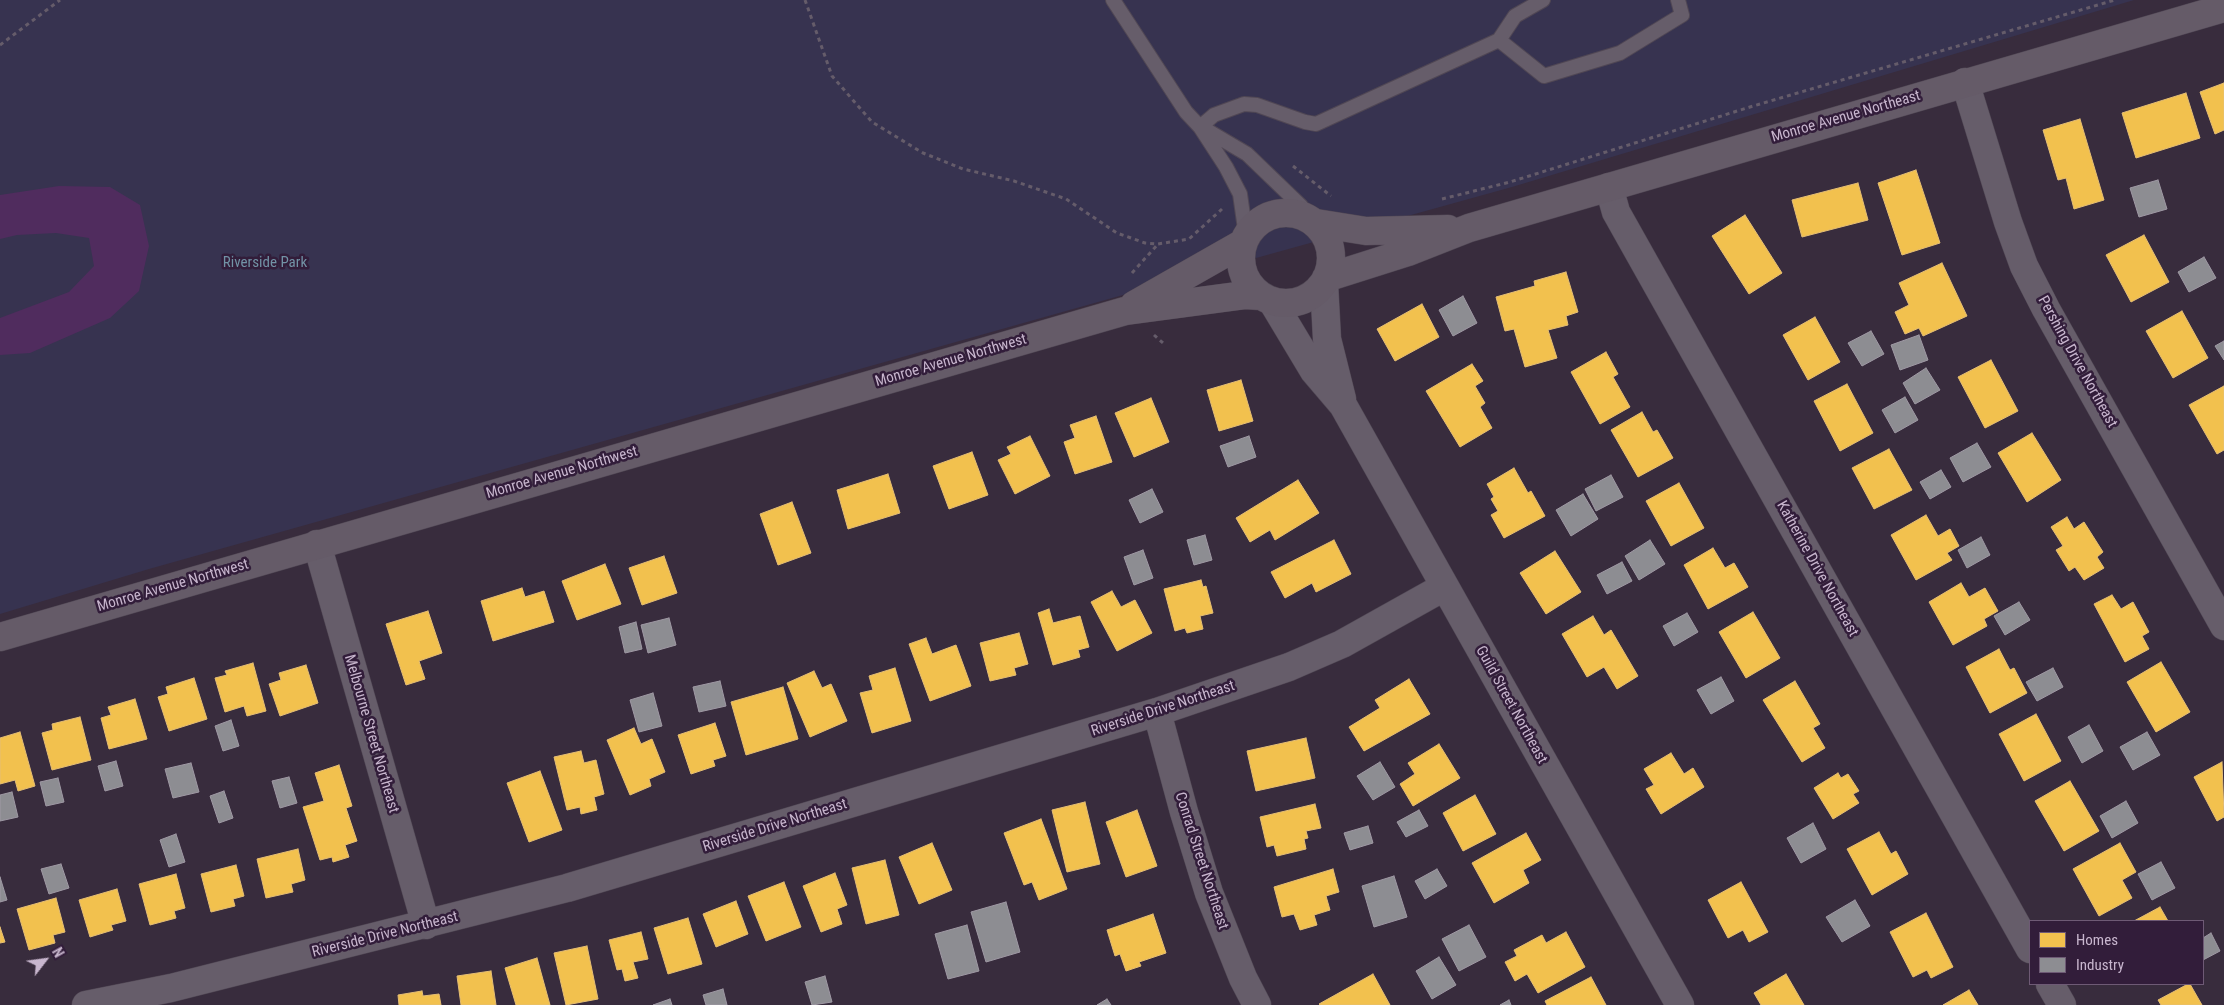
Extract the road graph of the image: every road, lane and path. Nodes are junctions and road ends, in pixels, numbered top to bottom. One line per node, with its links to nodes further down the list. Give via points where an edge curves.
1 (60, 0): 9 (path)
2 (804, 0): 20 (path, via 832,76 872,122 923,153 963,169 1066,199 1117,233)
3 (1113, 0): 11 (lane, via 1186,112)
4 (1543, 0): 8 (lane, via 1515,16)
5 (1678, 0): 8 (lane, via 1682,15 1620,53 1544,76)
6 (2115, 0): 15 (path, via 1750,107 1510,182 1459,197)
7 (2224, 8): 10 (main road, Monroe Avenue Northeast)
8 (1500, 40): 11 (lane, via 1316,124 1244,104 1214,115)
9 (0, 45)
10 (1965, 82): 13 (main road, Monroe Avenue Northeast); 28 (street, Pershing Drive Northeast, via 2024,266)
11 (1200, 127): 17 (lane, via 1247,154 1301,206); 19 (lane, via 1240,194)
12 (1286, 164): 14 (path)
13 (1609, 187): 18 (main road, Monroe Avenue Northeast); 32 (street, Katherine Drive Northeast, via 1616,212)
14 (1339, 200)
15 (1432, 201)
16 (1225, 207): 20 (path, via 1189,239)
17 (1311, 220): 18 (main road, Monroe Avenue Northeast, via 1366,230); 19 (main road, via 1292,213 1278,213 1254,225); 22 (main road, via 1330,245 1332,258)
18 (1469, 228): 22 (main road, Monroe Avenue Northeast)
19 (1245, 239): 23 (main road, via 1241,257 1243,272 1250,285); 24 (main road, Monroe Avenue Northwest)
20 (1158, 244): 21 (path)
21 (1126, 278)
22 (1325, 280): 23 (main road, via 1314,294 1301,301 1287,303); 25 (street, Guild Street Northeast, via 1327,339)
23 (1266, 298): 24 (main road, Monroe Avenue Northwest, via 1245,295); 25 (street, Guild Street Northeast, via 1314,371)
24 (1125, 311): 26 (main road, Monroe Avenue Northwest)
25 (1343, 405): 27 (street, Guild Street Northeast)
26 (317, 544): 29 (main road, Monroe Avenue Northwest); 31 (street, Melbourne Street Northeast)
27 (1444, 587): 30 (street, Riverside Drive Northeast, via 1342,644 1290,667); 36 (street, Guild Street Northeast)
28 (2224, 626)
29 (0, 637)
30 (1157, 712): 31 (street, Riverside Drive Northeast, via 577,885); 35 (street, Conrad Street Northeast, via 1209,894)
31 (426, 925): 34 (street, Riverside Drive Northeast, via 171,988)
32 (2029, 948)
33 (2051, 985): 37 (street)
34 (86, 1005)
35 (1257, 1005)
36 (1680, 1005)
37 (2062, 1005)

